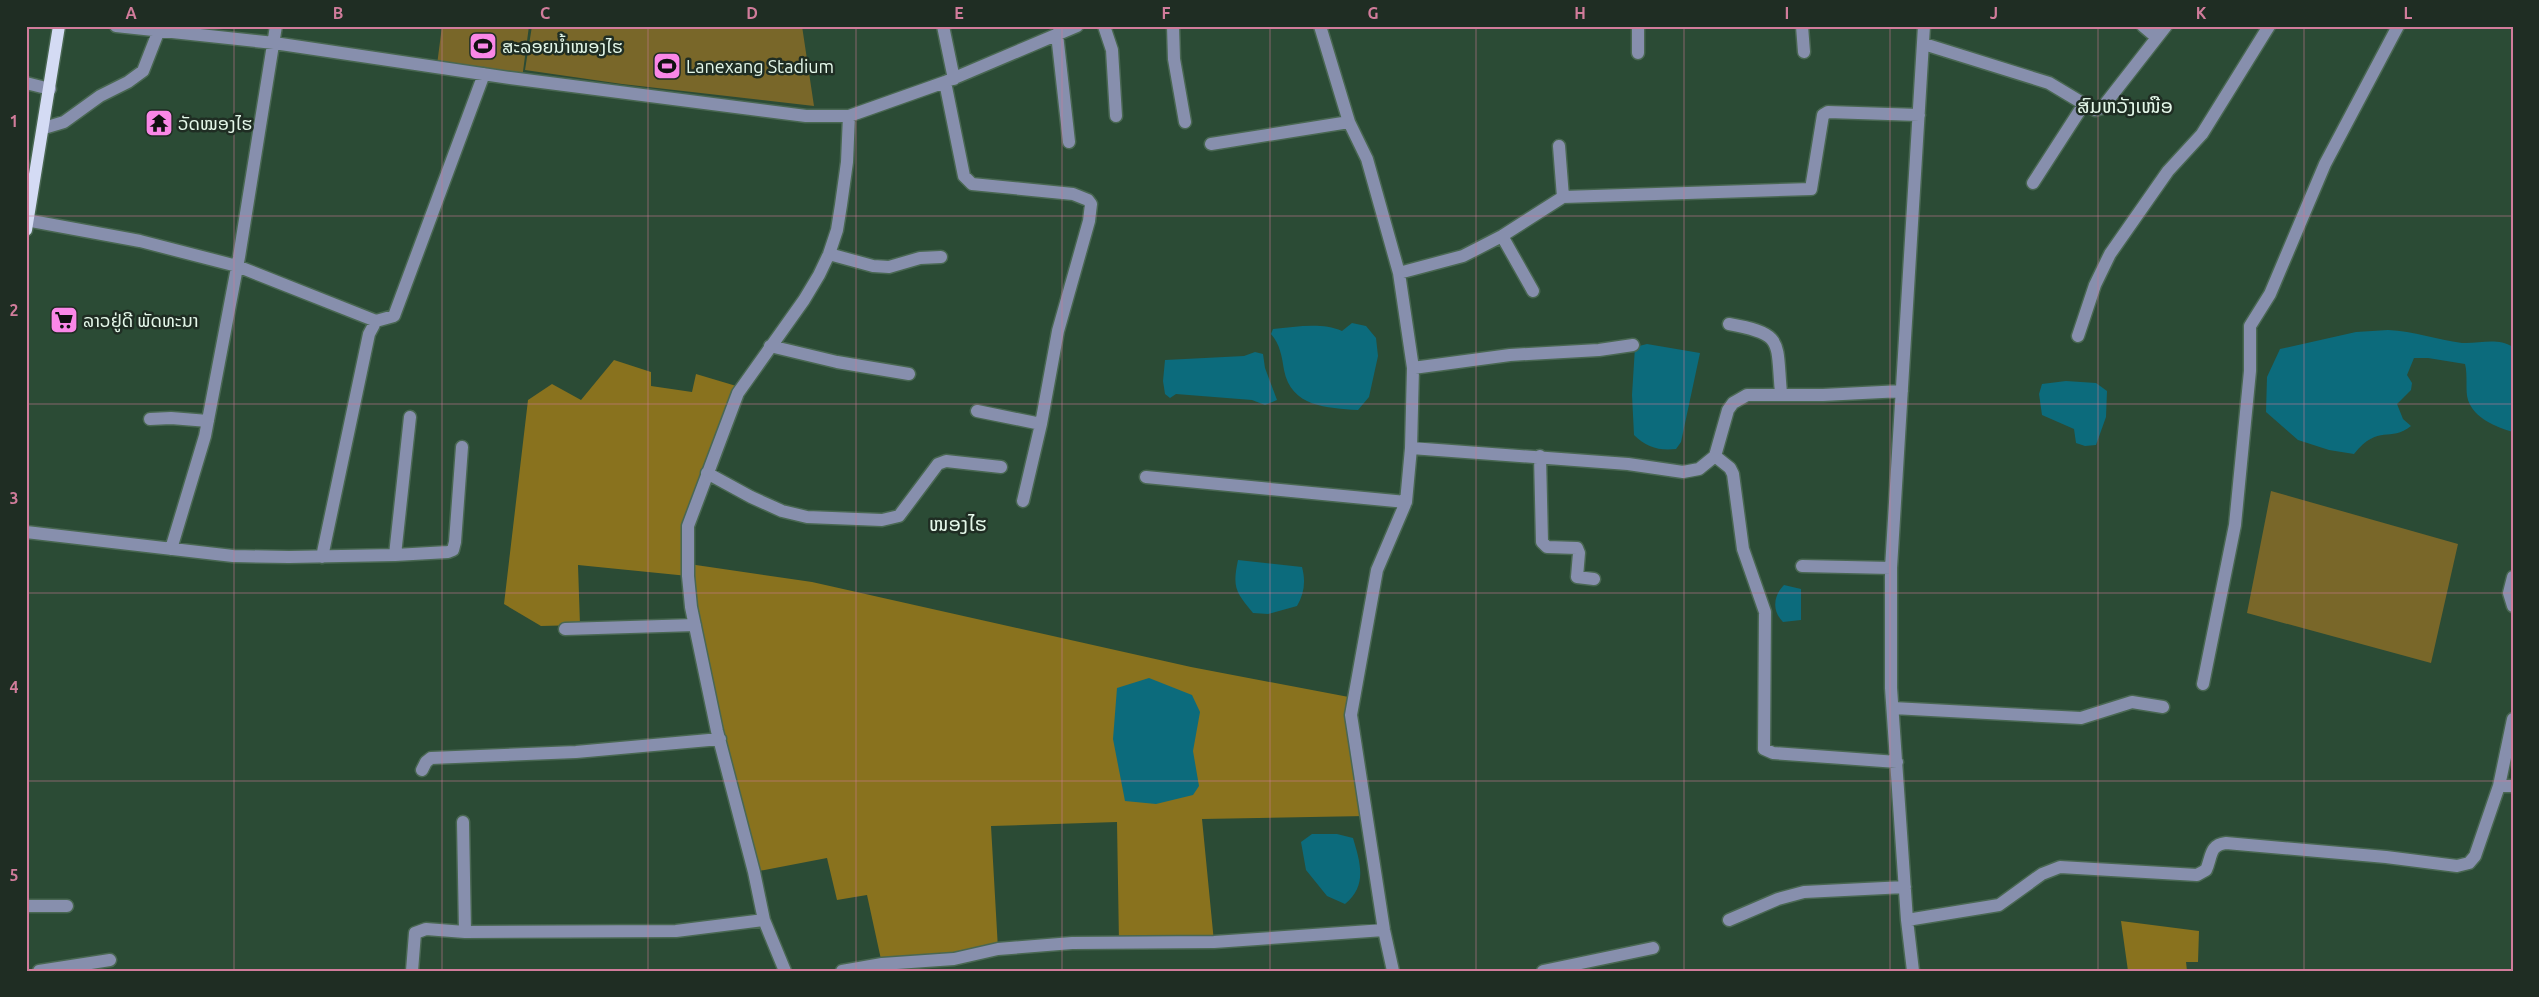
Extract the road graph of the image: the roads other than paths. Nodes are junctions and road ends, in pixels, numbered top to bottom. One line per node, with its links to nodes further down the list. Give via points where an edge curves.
1 (60, 26): 27 (main road)
2 (116, 26): 16 (street)
3 (276, 26): 20 (street)
4 (943, 26): 25 (street)
5 (1104, 26): 31 (street, via 1112,50)
6 (1173, 26): 32 (street, via 1174,59)
7 (1320, 26): 33 (street)
8 (1638, 26): 23 (street)
9 (1802, 26): 22 (street)
10 (1924, 26): 21 (street)
11 (2143, 26): 19 (street)
12 (2166, 26): 19 (street)
13 (2269, 26): 49 (street, via 2202,134 2168,171 2110,254)
14 (2398, 26): 81 (street, via 2329,156 2270,294 2250,326 2250,371 2236,516)
15 (1073, 27): 18 (street)
16 (159, 30): 17 (street); 34 (street, via 143,71 64,122)
17 (206, 32): 20 (street)
18 (1057, 34): 25 (street); 35 (street)
19 (2156, 37): 28 (street, via 2102,108 2095,110)
20 (274, 43): 24 (street); 44 (street)
21 (1924, 44): 28 (street, via 2049,83); 29 (street)
22 (1804, 52)
23 (1638, 53)
24 (484, 74): 30 (street, via 806,116); 47 (street, via 394,316)
25 (949, 81): 30 (street); 60 (street, via 964,176 972,184 1072,194 1091,204 1058,331)
26 (26, 83): 27 (street)
27 (50, 89): 34 (main road)
28 (2084, 104): 38 (street)
29 (1919, 115): 39 (street, via 1828,112 1823,115 1811,189); 54 (street)
30 (850, 116): 42 (street, via 841,205)
31 (1116, 116)
32 (1185, 122)
33 (1350, 122): 36 (street); 45 (street, via 1367,159)
34 (44, 128): 40 (main road)
35 (1069, 142)
36 (1211, 144)
37 (1559, 146): 39 (street)
38 (2033, 183)
39 (1563, 197): 41 (street)
40 (27, 223): 44 (street, via 140,241)
41 (1502, 236): 45 (street, via 1463,256); 46 (street)
42 (829, 254): 43 (street, via 889,267 920,258); 51 (street, via 819,275)
43 (941, 257)
44 (237, 266): 47 (street); 59 (street)
45 (1399, 272): 52 (street)
46 (1533, 291)
47 (376, 321): 73 (street, via 369,334)
48 (1729, 324): 55 (street, via 1756,329 1771,336 1777,349)
49 (2078, 336)
50 (1633, 345): 52 (street, via 1510,355)
51 (770, 346): 53 (street); 66 (street, via 738,392)
52 (1413, 368): 62 (street)
53 (909, 374)
54 (1902, 391): 55 (street, via 1822,395); 75 (street)
55 (1781, 393): 64 (street, via 1747,395 1733,403 1728,410)
56 (977, 410): 60 (street)
57 (410, 417): 72 (street)
58 (150, 419): 59 (street)
59 (208, 421): 71 (street)
60 (1041, 424): 68 (street)
61 (462, 447): 72 (street, via 456,542 452,550)
62 (1411, 448): 63 (street); 69 (street)
63 (1540, 456): 64 (street, via 1683,472 1699,468); 77 (street, via 1542,542 1547,547 1577,548 1577,577)
64 (1716, 456): 86 (street, via 1734,474 1742,549 1764,612 1764,749 1773,753)
65 (1001, 467): 66 (street, via 946,461 938,464 900,516 882,520 806,517 782,511)
66 (707, 473): 79 (street, via 688,526 688,576)
67 (1146, 477): 69 (street)
68 (1023, 500)
69 (1406, 502): 97 (street, via 1377,570 1350,715)
70 (26, 532): 71 (street)
71 (171, 549): 73 (street, via 233,556)
72 (395, 555): 73 (street)
73 (322, 557)
74 (1802, 566): 75 (street)
75 (1891, 568): 83 (street)
76 (2513, 577): 78 (street, via 2509,593)
77 (1594, 579)
78 (2513, 606)
79 (696, 625): 80 (street); 85 (street)
80 (564, 629)
81 (2203, 684)
82 (2162, 707): 83 (street, via 2132,702 2081,718)
83 (1893, 708): 86 (street)
84 (2513, 719): 88 (street)
85 (720, 739): 87 (street, via 576,752 431,758); 94 (street)
86 (1897, 762): 91 (street)
87 (422, 770)
88 (2499, 786): 89 (street); 96 (street, via 2475,856 2466,865 2226,843 2215,846 2210,853 2208,867 2197,875 2060,867 2042,874 1999,905)
89 (2513, 786)
90 (462, 822): 98 (street)
91 (1905, 887): 95 (street, via 1804,892 1778,899); 96 (street)
92 (26, 906): 93 (street)
93 (67, 906)
94 (764, 920): 98 (street, via 676,931); 103 (street)
95 (1729, 920)
96 (1907, 920): 107 (street)
97 (1384, 930): 104 (street, via 1214,942 1072,943 998,949 954,959 882,964); 105 (street)
98 (465, 932): 102 (street, via 426,929 415,933)
99 (1653, 948): 106 (street)
100 (110, 960): 101 (street)
101 (39, 971)
102 (412, 971)
103 (785, 971)
104 (842, 971)
105 (1393, 971)
106 (1542, 971)
107 (1913, 971)

